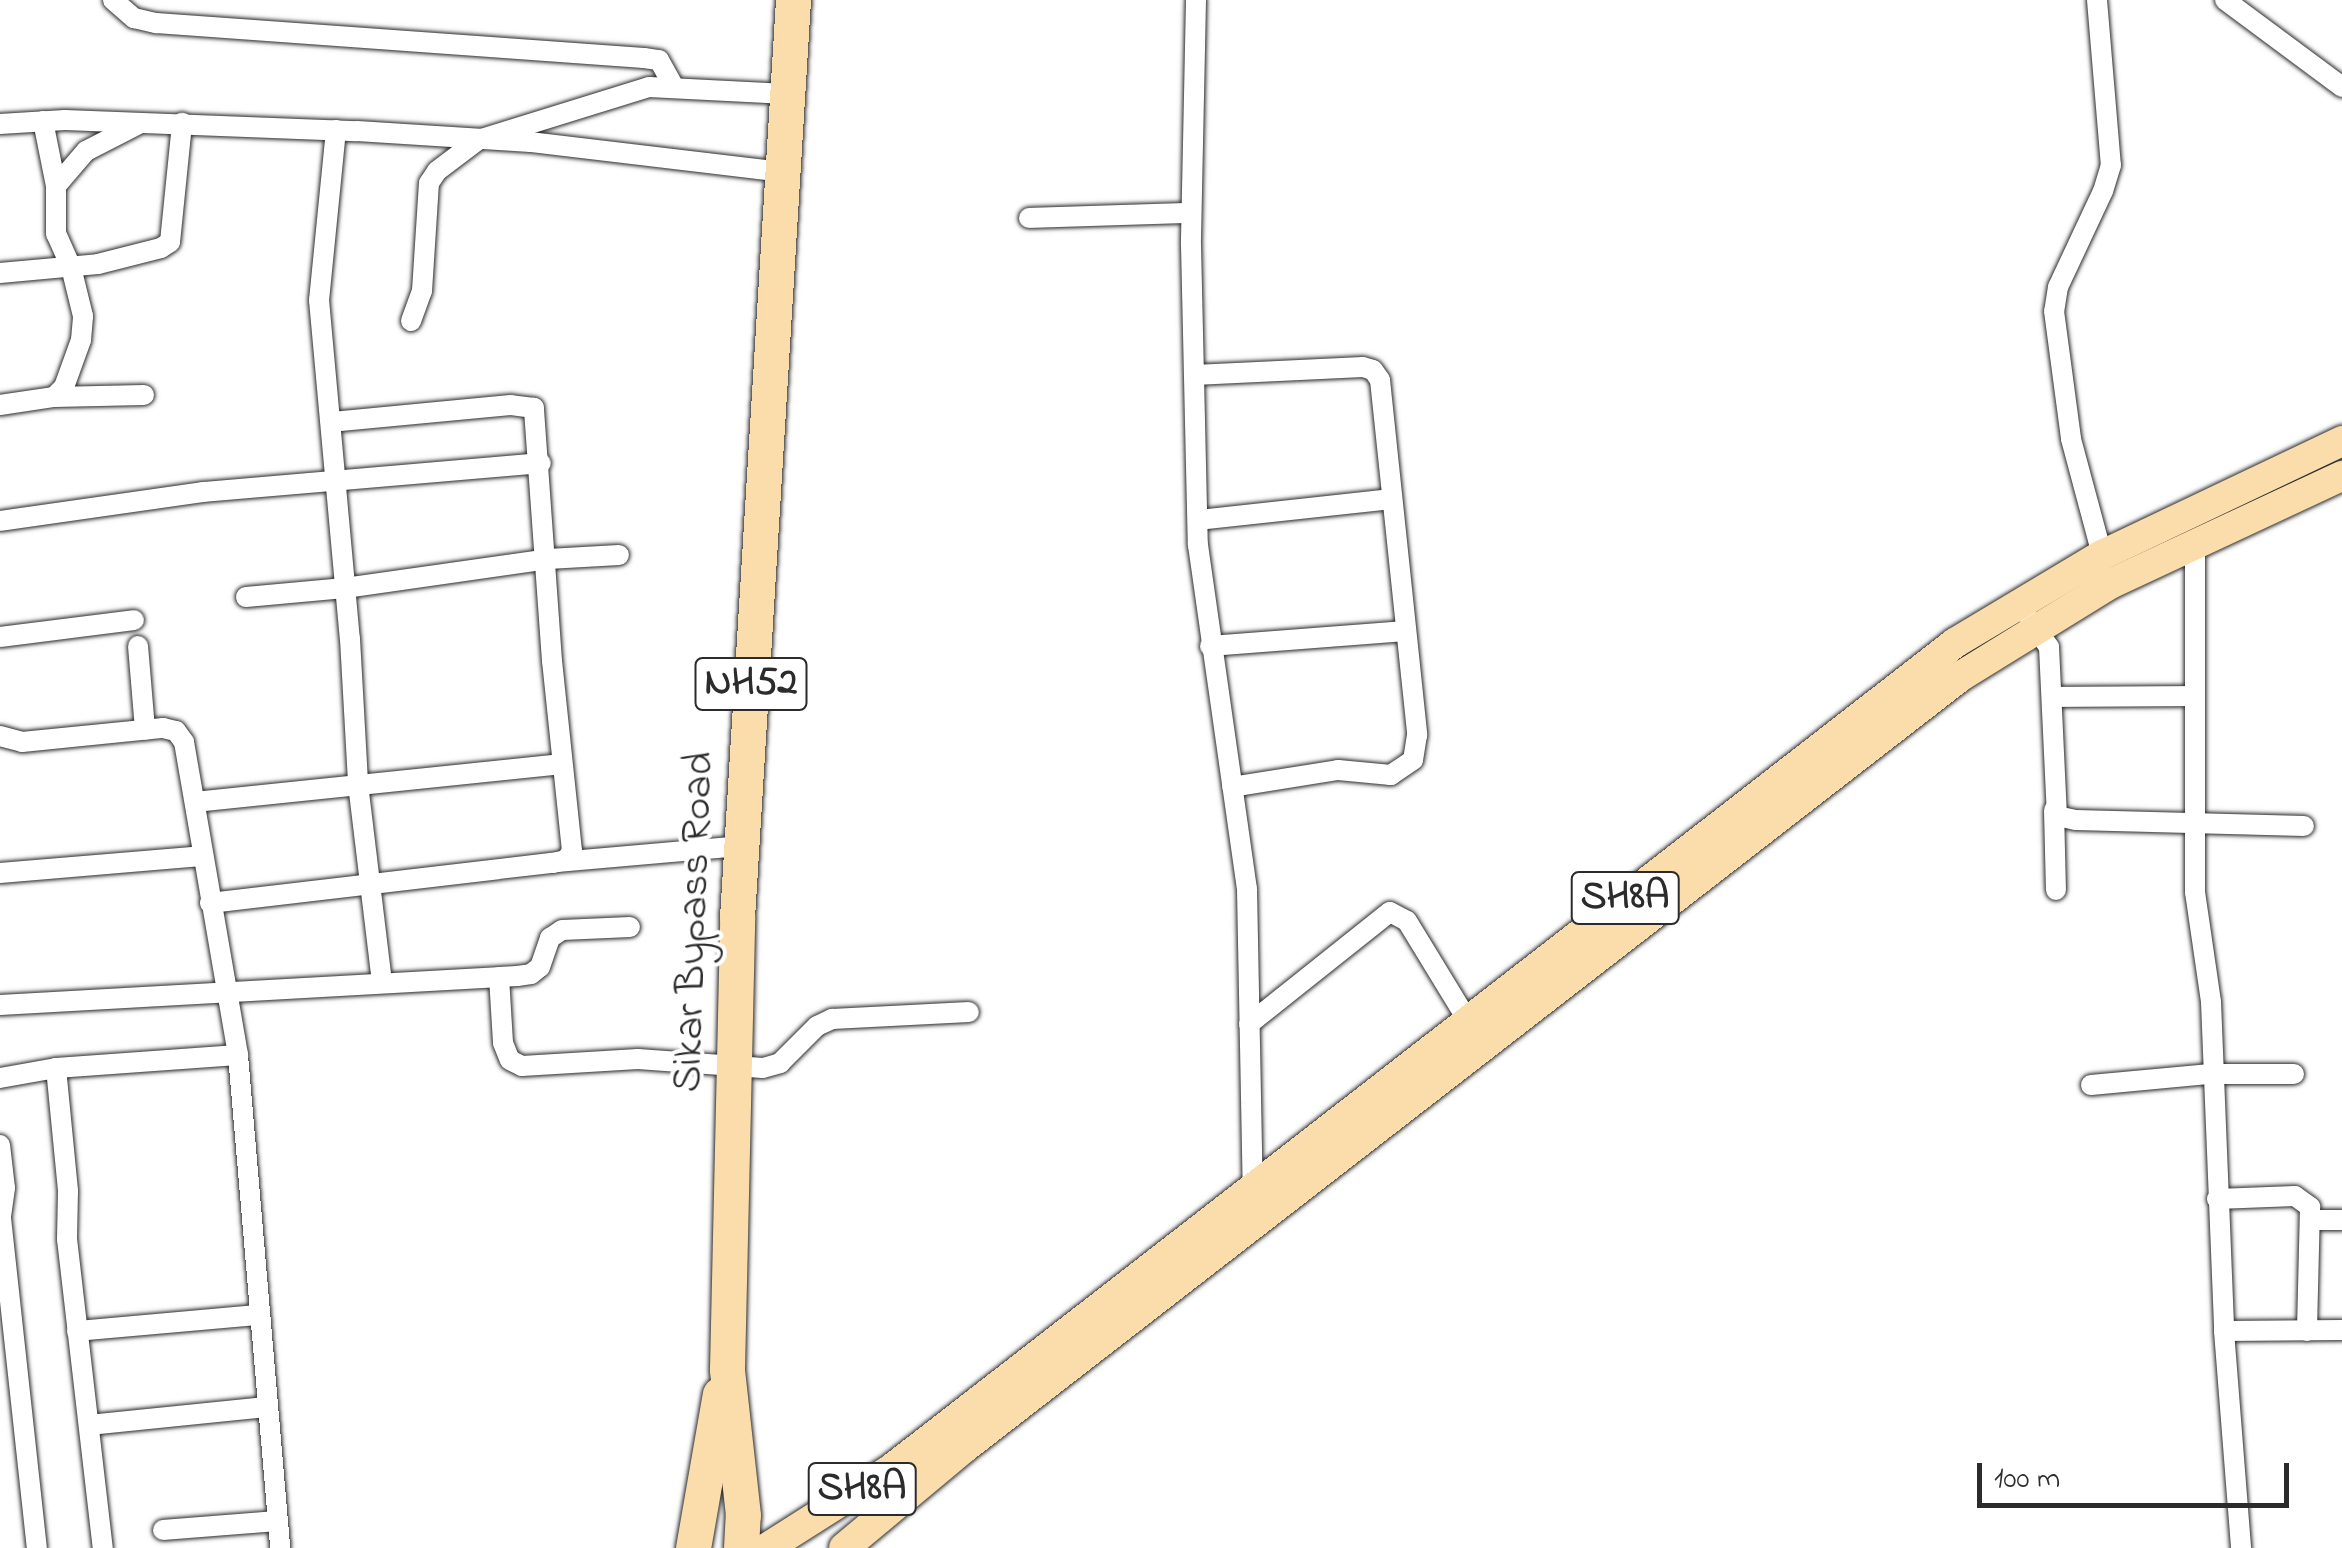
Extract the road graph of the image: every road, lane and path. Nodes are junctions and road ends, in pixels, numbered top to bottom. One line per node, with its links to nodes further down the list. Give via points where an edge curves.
1 (113, 0): 6 (street, via 134,18 156,23 659,60)
2 (793, 0): 8 (highway, Sikar Bypass Road / NH52)
3 (1196, 0): 17 (street)
4 (2097, 0): 36 (street, via 2111,165 2054,310 2074,456)
5 (2225, 0): 7 (street)
6 (674, 87): 8 (street); 14 (street, via 623,92 579,112)
7 (2342, 87)
8 (786, 94): 15 (highway, Sikar Bypass Road / NH52)
9 (42, 121): 11 (street); 12 (street); 16 (street)
10 (182, 122): 11 (street); 13 (street); 19 (street, via 170,242 123,260)
11 (140, 123): 16 (street, via 86,151)
12 (0, 124)
13 (336, 130): 14 (street); 26 (street, via 319,300)
14 (478, 140): 15 (street); 21 (street, via 429,183 422,292)
15 (782, 172): 58 (highway, Sikar Bypass Road / NH52)
16 (56, 186): 19 (street, via 56,234)
17 (1190, 213): 18 (street); 22 (street)
18 (1029, 218)
19 (71, 267): 20 (street); 24 (street, via 83,316 81,340)
20 (0, 273)
21 (411, 322)
22 (1194, 375): 31 (street, via 1374,370); 32 (street)
23 (144, 395): 24 (street)
24 (54, 397): 25 (street)
25 (0, 405)
26 (332, 422): 28 (street, via 523,404 538,418); 30 (street)
27 (2342, 441): 36 (main road, SH8A)
28 (541, 463): 30 (street); 37 (street)
29 (2342, 476): 34 (main road, SH8A)
30 (335, 484): 33 (street, via 203,492); 38 (street)
31 (1391, 499): 32 (street); 43 (street)
32 (1198, 520): 46 (street)
33 (0, 521)
34 (2195, 542): 42 (main road, SH8A); 47 (street)
35 (619, 555): 37 (street)
36 (2102, 555): 40 (main road, SH8A)
37 (548, 559): 38 (street); 51 (street)
38 (346, 588): 39 (street); 52 (street)
39 (246, 597)
40 (2020, 600): 42 (street); 71 (main road, SH8A, via 1852,720)
41 (134, 620): 44 (street)
42 (2034, 628): 48 (street, via 2049,647); 102 (main road, SH8A, via 1869,747)
43 (1405, 631): 46 (street); 53 (street, via 1418,748 1404,770 1338,770)
44 (0, 638)
45 (138, 646): 49 (street)
46 (1210, 646): 53 (street)
47 (2192, 696): 48 (street); 56 (street)
48 (2052, 697): 55 (street)
49 (145, 730): 50 (street, via 22,742); 54 (street, via 176,731 184,742)
50 (0, 736)
51 (562, 764): 52 (street); 60 (street, via 572,851)
52 (358, 784): 54 (street); 62 (street)
53 (1232, 787): 72 (street, via 1246,889)
54 (196, 802): 59 (street)
55 (2054, 810): 56 (street, via 2076,820); 63 (street)
56 (2195, 820): 57 (street); 76 (street, via 2195,892)
57 (2304, 826)
58 (741, 846): 60 (street); 75 (highway, Sikar Bypass Road / NH52)
59 (201, 856): 61 (street); 64 (street)
60 (556, 862): 62 (street)
61 (0, 873)
62 (369, 882): 64 (street); 67 (street)
63 (2056, 890)
64 (210, 903): 68 (street)
65 (630, 926): 66 (street, via 562,930 550,938 531,974)
66 (499, 977): 67 (street); 75 (street, via 503,1043 510,1060 522,1066 638,1060)
67 (382, 980): 68 (street)
68 (230, 989): 69 (street); 73 (street)
69 (0, 1005)
70 (969, 1012): 75 (street, via 832,1018 780,1063)
71 (1468, 1021): 72 (street, via 1406,921 1390,912); 81 (main road, SH8A)
72 (1249, 1024): 81 (street)
73 (238, 1055): 74 (street); 86 (street)
74 (56, 1068): 78 (street); 88 (street)
75 (734, 1068): 91 (highway, Sikar Bypass Road / NH52)
76 (2216, 1074): 77 (street); 79 (street); 82 (street)
77 (2294, 1074)
78 (0, 1078)
79 (2091, 1085)
80 (0, 1146): 85 (street)
81 (1252, 1191): 101 (main road, SH8A, via 890,1470)
82 (2217, 1199): 83 (street, via 2295,1196 2310,1207); 90 (street)
83 (2312, 1220): 84 (street); 89 (street)
84 (2342, 1220)
85 (5, 1293): 97 (street)
86 (258, 1315): 88 (street); 92 (street)
87 (2342, 1330): 89 (street)
88 (77, 1331): 93 (street)
89 (2307, 1331): 90 (street)
90 (2224, 1332): 103 (street)
91 (727, 1369): 96 (highway, Sikar Bypass Road / NH52); 100 (highway, Sikar Bypass Road / NH52, via 744,1514)
92 (266, 1407): 93 (street); 94 (street)
93 (89, 1424): 98 (street)
94 (276, 1520): 95 (street); 99 (street)
95 (163, 1530)
96 (689, 1547)
97 (37, 1548)
98 (103, 1548)
99 (280, 1548)
100 (741, 1548)
101 (767, 1548)
102 (844, 1548)
103 (2241, 1548)

